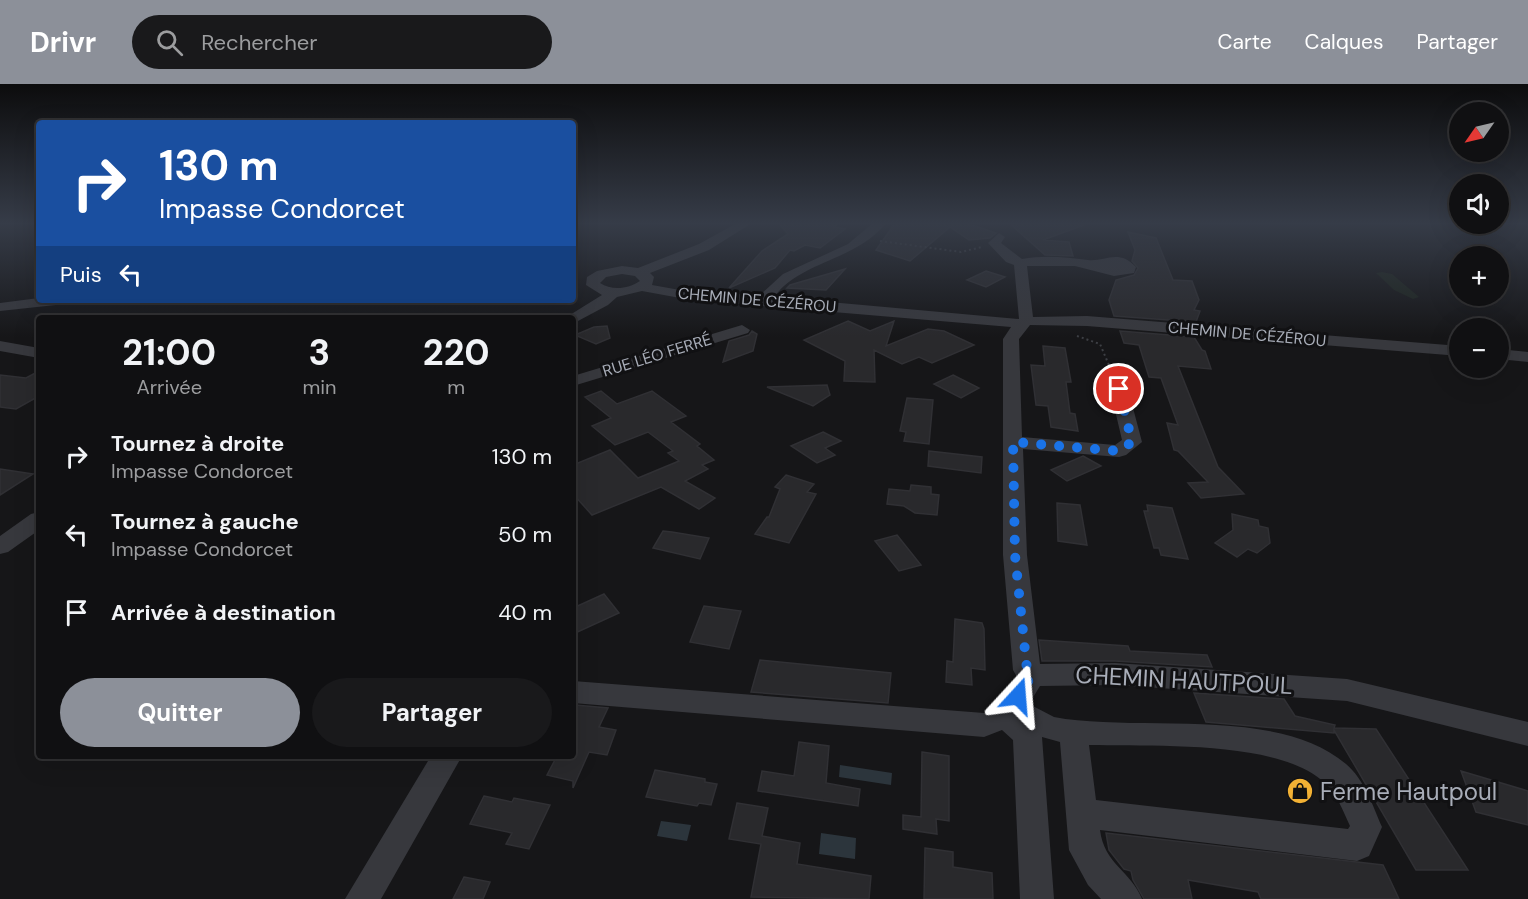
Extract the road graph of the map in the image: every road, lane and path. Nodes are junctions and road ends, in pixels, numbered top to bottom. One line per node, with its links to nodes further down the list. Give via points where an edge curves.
1 (677, 261): 8 (street)
2 (826, 261): 12 (street, via 778,281)
3 (1014, 261): 6 (street)
4 (1044, 261): 6 (street)
5 (1044, 261): 7 (street)
6 (1020, 263): 17 (street)
7 (1094, 265)
8 (640, 280): 9 (street, via 610,271 598,275); 11 (street); 12 (street, CHEMIN DE CÉZÉROU, via 683,295)
9 (592, 283): 10 (street); 11 (street, via 599,290)
10 (576, 284)
11 (614, 292): 15 (street)
12 (764, 300): 17 (street, CHEMIN DE CÉZÉROU)
13 (37, 303): 14 (street)
14 (0, 307)
15 (576, 316)
16 (1057, 320): 17 (street, CHEMIN DE CÉZÉROU); 20 (street, CHEMIN DE CÉZÉROU); 25 (path, via 1062,330 1100,344)
17 (1024, 322): 26 (street, via 1011,339)
18 (742, 330): 24 (street, RUE LÉO FERRÉ)
19 (0, 346): 21 (street)
20 (1449, 350)
21 (36, 352)
22 (1509, 355): 23 (street)
23 (1528, 357)
24 (576, 380)
25 (1119, 389): 26 (street, via 1132,442 1119,451)
26 (1013, 442): 29 (street, via 1015,555 1027,670)
27 (36, 521): 28 (street)
28 (0, 547)
29 (1031, 677): 31 (street); 33 (street, CHEMIN HAUTPOUL, via 1048,673 1115,674 1347,690)
30 (576, 692): 31 (street, via 984,725)
31 (1010, 712): 32 (street, via 1055,730); 37 (street, via 1027,735)
32 (1073, 730): 35 (street); 35 (street, via 1268,742 1311,757 1335,773 1355,800 1366,828 1357,845)
33 (1528, 734)
34 (445, 759): 36 (street)
35 (1081, 813): 38 (street, via 1086,850 1100,873)
36 (362, 899)
37 (1037, 899)
38 (1125, 899)

